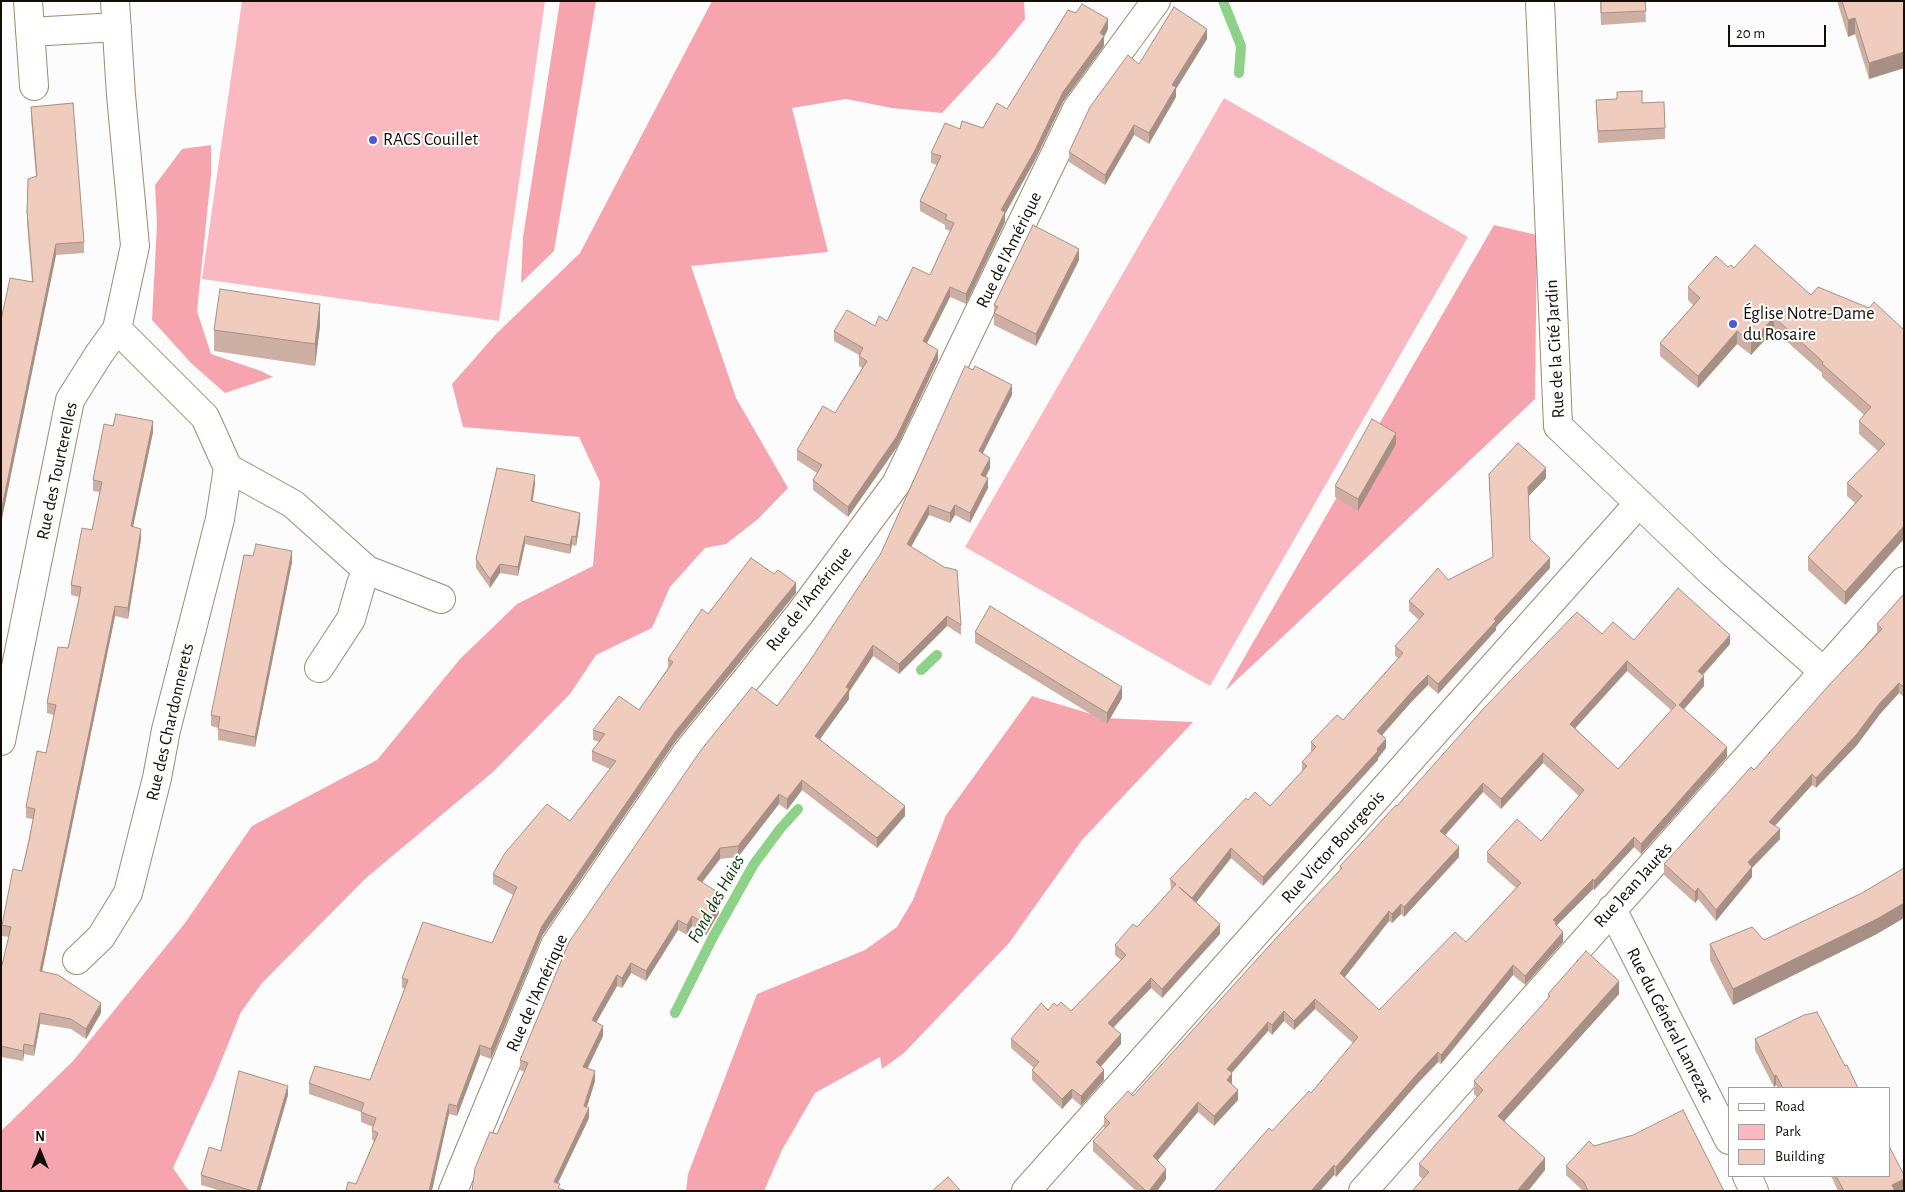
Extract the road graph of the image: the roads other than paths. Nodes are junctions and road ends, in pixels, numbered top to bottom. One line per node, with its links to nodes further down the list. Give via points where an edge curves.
1 (28, 1): 5 (street)
2 (1156, 1): 20 (street, Rue de l'Amérique, via 1077,109 896,484 799,615 688,751 555,945)
3 (1540, 1): 9 (street, Rue de la Cité Jardin, via 1558,426)
4 (116, 14): 5 (street); 7 (street, Rue des Tourterelles, via 134,246)
5 (30, 32): 6 (street)
6 (34, 86)
7 (116, 330): 8 (street, via 206,417); 15 (street, Rue des Tourterelles, via 70,400)
8 (228, 468): 10 (street, via 293,504); 17 (street, Rue des Chardonnerets, via 220,519 128,893 101,937)
9 (1639, 503): 14 (street, Rue de la Cité Jardin, via 1713,574); 21 (street, Rue Victor Bourgeois)
10 (368, 570): 12 (street); 13 (street, via 350,618)
11 (1904, 581): 14 (street, Rue Jean Jaurès)
12 (441, 599)
13 (319, 668)
14 (1824, 672): 16 (street, Rue Jean Jaurès)
15 (1, 741)
16 (1612, 909): 18 (street, Rue du Général Lanrezac); 22 (street, Rue Jean Jaurès)
17 (77, 960)
18 (1728, 1138)
19 (1747, 1177): 23 (street)
20 (453, 1191)
21 (1026, 1191)
22 (1363, 1191)
23 (1754, 1191)

